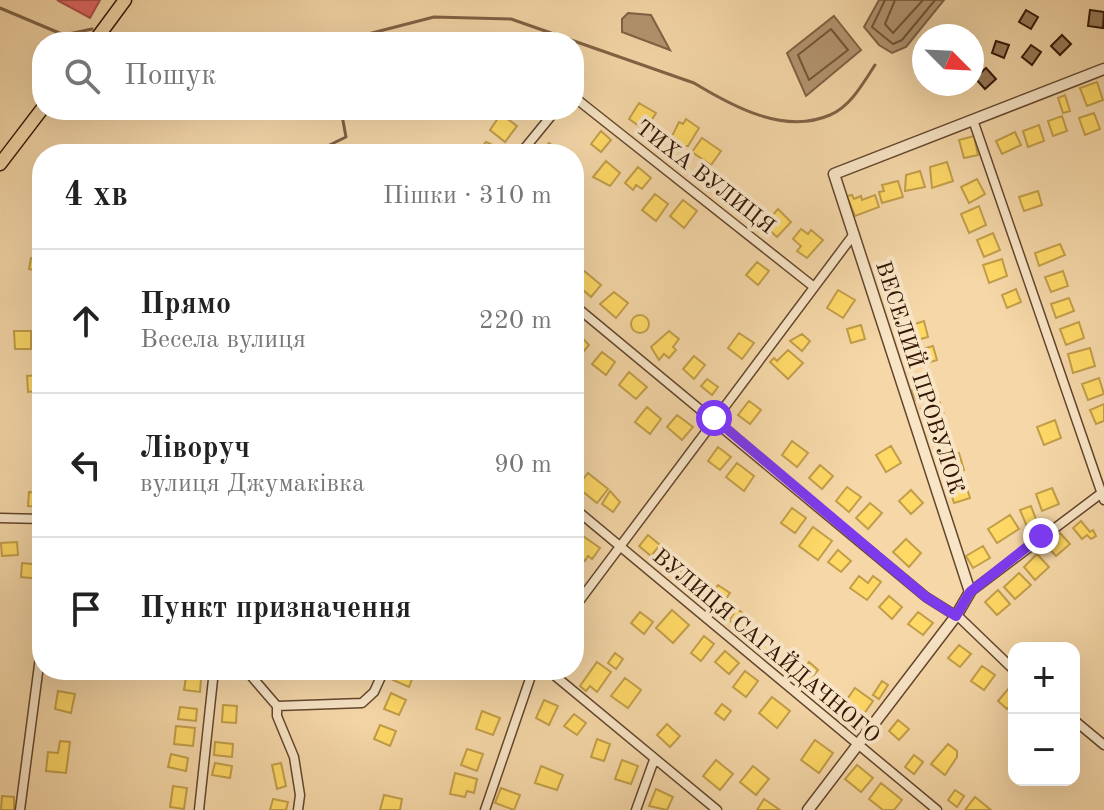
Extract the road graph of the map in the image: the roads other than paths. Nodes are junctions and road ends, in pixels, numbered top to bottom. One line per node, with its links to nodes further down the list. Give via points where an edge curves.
1 (125, 0): 2 (main road)
2 (101, 32)
3 (1104, 69): 7 (street)
4 (584, 105): 11 (street, ТИХА ВУЛИЦЯ)
5 (34, 120): 9 (main road)
6 (548, 120): 8 (street)
7 (973, 120): 10 (street, ВЕСЕЛИЙ ПРОВУЛОК, via 834,174); 14 (street)
8 (528, 144)
9 (0, 164)
10 (854, 234): 11 (street); 19 (street, ВЕСЕЛИЙ ПРОВУЛОК)
11 (814, 287): 13 (street)
12 (584, 313): 13 (street)
13 (714, 418): 18 (street); 21 (street, via 926,597)
14 (1103, 495): 19 (street)
15 (584, 516): 18 (street, ВУЛИЦЯ САГАЙДАЧНОГО)
16 (0, 518): 17 (street)
17 (32, 519)
18 (620, 545): 20 (street); 31 (street, ВУЛИЦЯ САГАЙДАЧНОГО)
19 (970, 592): 21 (street)
20 (584, 594)
21 (956, 616): 22 (street); 31 (street)
22 (1008, 664)
23 (37, 680): 34 (street)
24 (213, 680): 35 (street)
25 (255, 680): 29 (street)
26 (379, 680): 29 (street, via 362,703)
27 (530, 680): 37 (street)
28 (560, 680): 33 (street)
29 (277, 706): 36 (street, via 294,757)
30 (1080, 725): 32 (street)
31 (858, 745): 40 (street); 41 (street, ВУЛИЦЯ САГАЙДАЧНОГО)
32 (1104, 745)
33 (654, 760): 38 (street); 39 (street)
34 (20, 810)
35 (199, 810)
36 (298, 810)
37 (485, 810)
38 (636, 810)
39 (717, 810)
40 (808, 810)
41 (937, 810)

